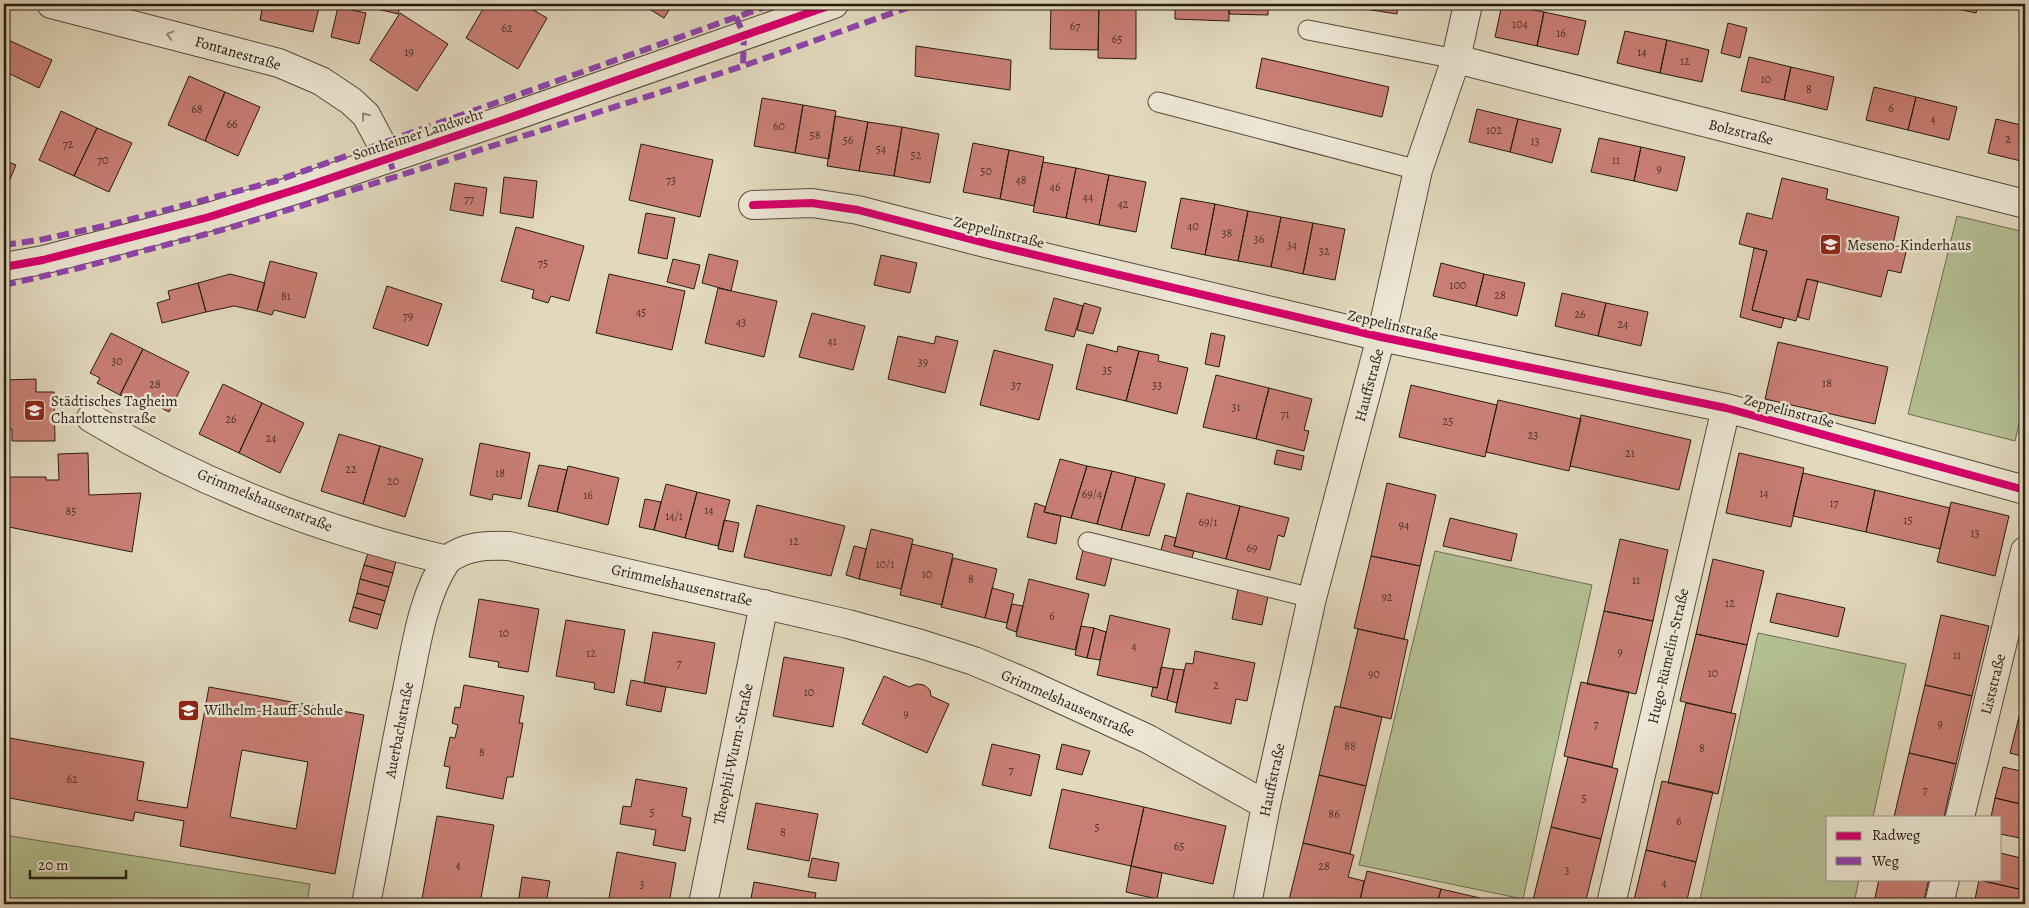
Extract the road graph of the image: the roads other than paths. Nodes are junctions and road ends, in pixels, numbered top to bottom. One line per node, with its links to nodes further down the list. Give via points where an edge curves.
1 (51, 4): 7 (street, Fontanestraße, one-way to 1, via 366,115 321,81 279,63)
2 (1468, 4): 5 (street, Hauffstraße)
3 (817, 6): 7 (street, Sontheimer Landwehr)
4 (1308, 30): 5 (lane)
5 (1456, 59): 8 (street, Hauffstraße); 9 (street, Bolzstraße)
6 (1158, 102): 8 (lane)
7 (389, 158): 11 (street, Sontheimer Landwehr, via 209,217)
8 (1418, 170): 12 (street, Hauffstraße)
9 (2025, 204)
10 (753, 205): 12 (street, Zeppelinstraße, via 831,204)
11 (4, 267)
12 (1382, 337): 13 (street, Zeppelinstraße); 19 (street, Hauffstraße)
13 (1726, 408): 15 (street, Zeppelinstraße); 27 (street, Hugo-Rümelin-Straße)
14 (91, 418): 18 (street, Grimmelshausenstraße, via 140,447 282,510 408,551)
15 (2025, 490)
16 (1088, 542): 19 (lane)
17 (2025, 551): 22 (street, Liststraße)
18 (447, 560): 20 (street, Grimmelshausenstraße, via 466,549 509,546); 24 (street, Auerbachstraße, via 433,587 414,657)
19 (1312, 598): 21 (street, Hauffstraße)
20 (764, 604): 21 (street, Grimmelshausenstraße, via 848,624 974,661 1148,739); 25 (street, Theophil-Wurm-Straße)
21 (1266, 805): 26 (street, Hauffstraße)
22 (1960, 816)
23 (1945, 880): 28 (street)
24 (366, 904)
25 (703, 904)
26 (1247, 904)
27 (1610, 904)
28 (1938, 904)

